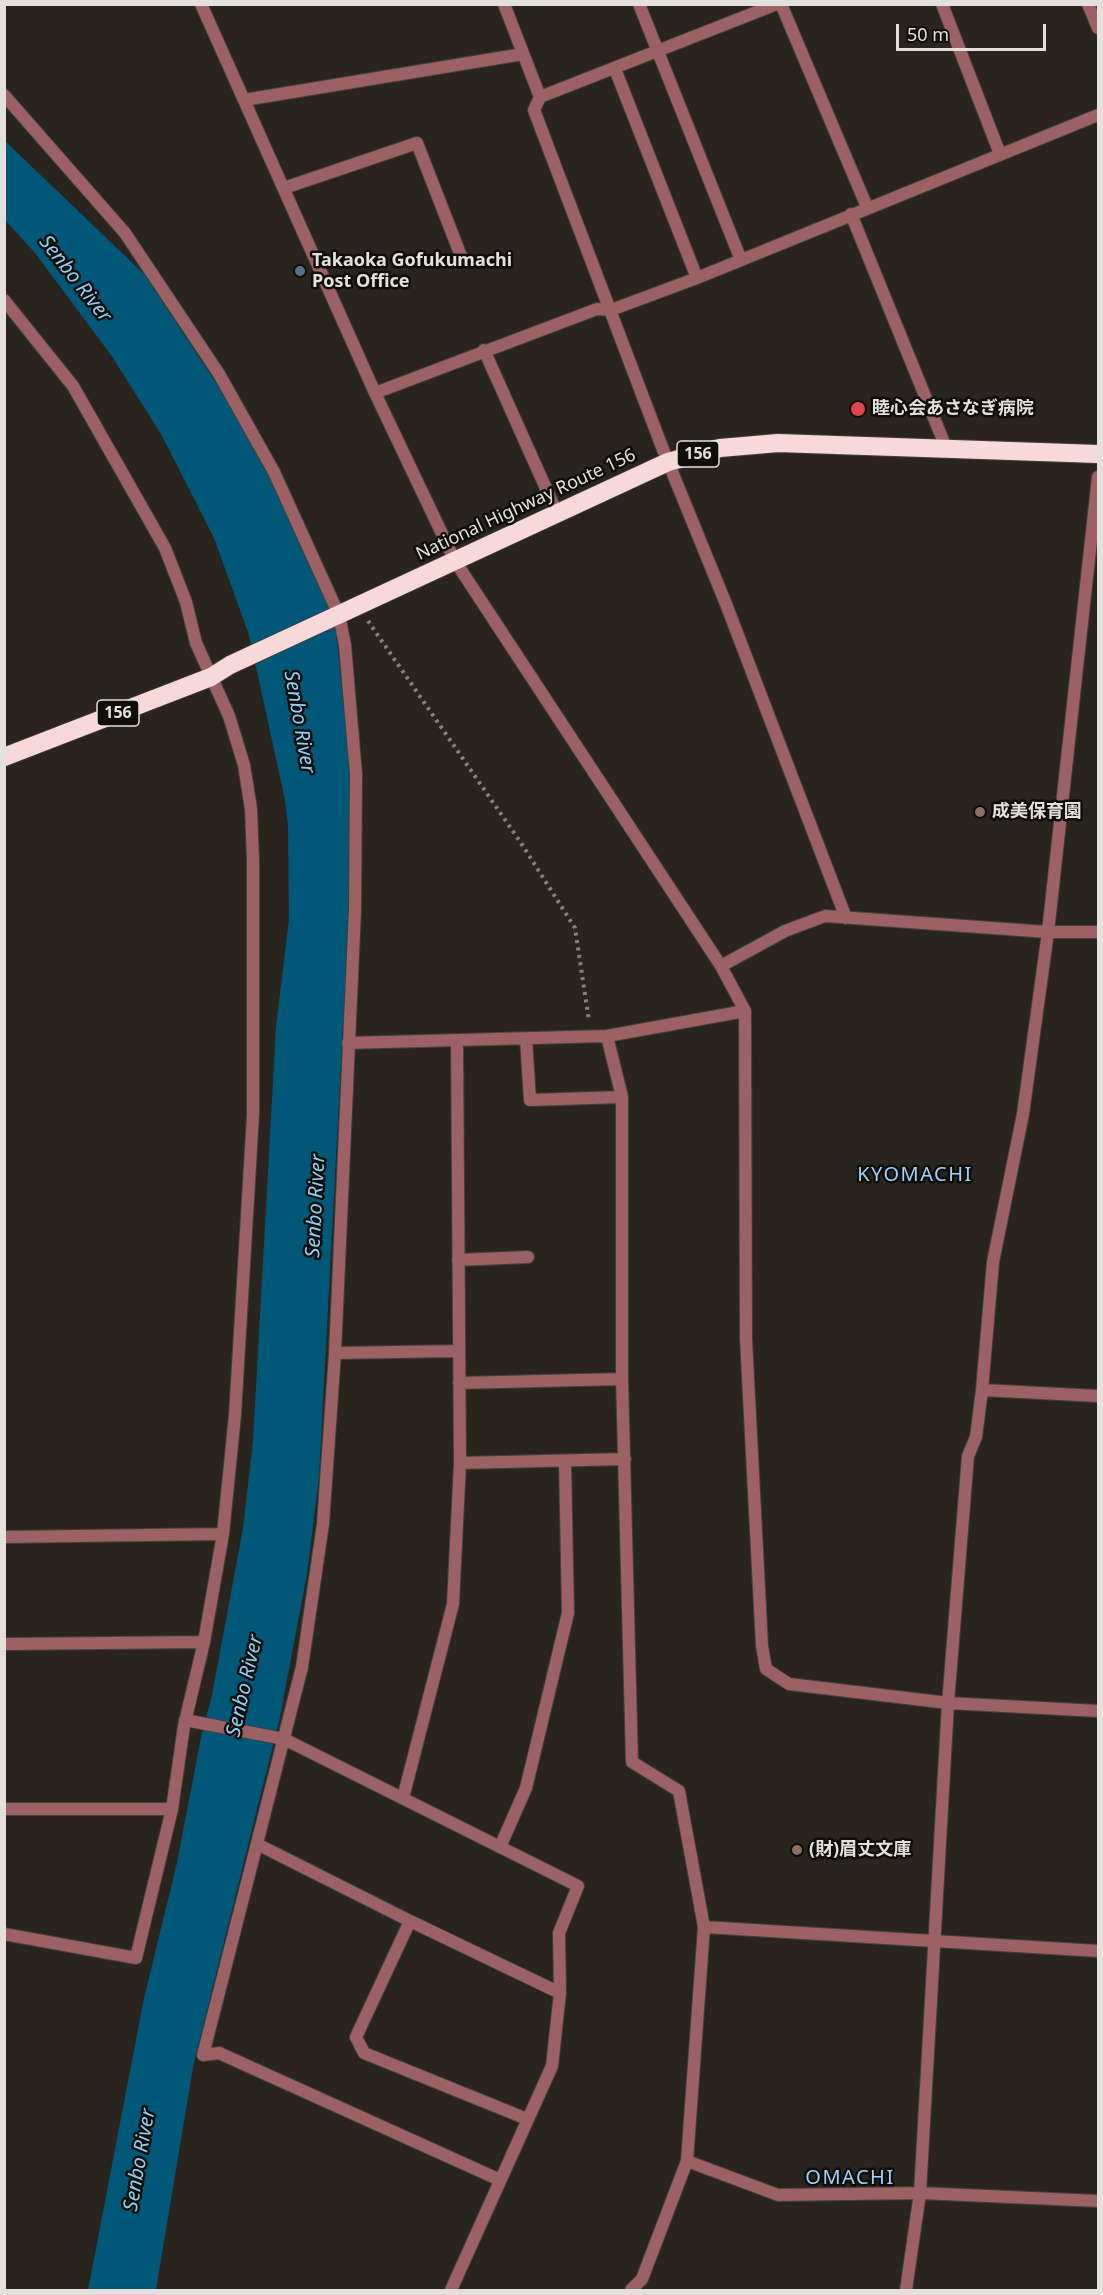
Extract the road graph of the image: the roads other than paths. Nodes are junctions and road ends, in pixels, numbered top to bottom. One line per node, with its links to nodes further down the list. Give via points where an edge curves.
1 (201, 4): 13 (street)
2 (504, 4): 9 (street)
3 (639, 4): 8 (street)
4 (942, 4): 15 (street)
5 (1088, 4): 7 (street)
6 (775, 5): 8 (street); 17 (street)
7 (1098, 28)
8 (658, 52): 10 (street); 20 (street)
9 (523, 54): 12 (street); 13 (street)
10 (615, 69): 12 (street); 21 (street)
11 (4, 95): 32 (street, via 125,233 219,374 274,472)
12 (540, 97): 23 (street, via 534,110)
13 (244, 100): 16 (street)
14 (1098, 115): 15 (street)
15 (1000, 154): 17 (street)
16 (284, 188): 19 (street, via 417,143); 25 (street)
17 (867, 207): 18 (street)
18 (851, 214): 20 (street); 26 (street)
19 (462, 256)
20 (741, 260): 21 (street)
21 (698, 278): 23 (street)
22 (4, 300): 33 (street, via 72,386 165,548 186,602 196,643)
23 (612, 310): 24 (street, via 597,309); 28 (street)
24 (484, 350): 25 (street); 30 (street)
25 (375, 393): 31 (street)
26 (947, 450): 27 (highway, National Highway Route 156 / 156); 28 (highway, National Highway Route 156 / 156, via 778,443 720,448)
27 (1098, 454)
28 (668, 462): 30 (highway, National Highway Route 156 / 156); 35 (street)
29 (1098, 477): 36 (street)
30 (557, 513): 31 (highway, National Highway Route 156 / 156)
31 (455, 561): 32 (highway, National Highway Route 156 / 156); 38 (street)
32 (336, 617): 33 (highway, National Highway Route 156 / 156); 43 (street, via 345,645 356,774 355,910)
33 (212, 677): 34 (highway, National Highway Route 156 / 156); 56 (street, via 244,765 253,860 253,1115 235,1415)
34 (4, 757)
35 (846, 918): 36 (street); 38 (street, via 825,916 785,931)
36 (1048, 932): 37 (street); 51 (street, via 1023,1114 993,1262)
37 (1098, 932)
38 (722, 966): 39 (street)
39 (745, 1011): 40 (street); 60 (street, via 746,1339 766,1669 789,1684)
40 (607, 1036): 41 (street); 44 (street)
41 (526, 1039): 42 (street); 44 (street, via 530,1100)
42 (457, 1041): 43 (street); 46 (street)
43 (348, 1043): 48 (street)
44 (622, 1097): 49 (street)
45 (528, 1257): 46 (street)
46 (458, 1260): 47 (street)
47 (459, 1351): 48 (street); 50 (street)
48 (335, 1353): 63 (street, via 323,1524 302,1667)
49 (622, 1379): 50 (street); 53 (street)
50 (459, 1383): 55 (street)
51 (982, 1390): 52 (street); 60 (street, via 976,1437 968,1456)
52 (1098, 1396)
53 (626, 1459): 54 (street); 70 (street, via 632,1762 678,1791)
54 (565, 1461): 55 (street); 68 (street, via 568,1613 526,1788)
55 (460, 1463): 64 (street, via 453,1604)
56 (223, 1534): 57 (street); 58 (street)
57 (4, 1537)
58 (204, 1642): 59 (street); 62 (street)
59 (4, 1644)
60 (948, 1703): 61 (street); 72 (street)
61 (1098, 1711)
62 (185, 1720): 63 (street); 66 (street)
63 (280, 1738): 64 (street); 67 (street)
64 (403, 1798): 68 (street)
65 (4, 1809): 66 (street)
66 (172, 1809): 71 (street, via 136,1958)
67 (257, 1844): 69 (street); 77 (street, via 203,2055 219,2054)
68 (500, 1847): 74 (street, via 578,1886 559,1932)
69 (410, 1921): 74 (street); 75 (street, via 356,2037 364,2053)
70 (704, 1927): 72 (street); 76 (street)
71 (4, 1934)
72 (933, 1943): 73 (street); 78 (street)
73 (1098, 1952)
74 (560, 1992): 75 (street, via 552,2066)
75 (527, 2119): 77 (street)
76 (687, 2161): 78 (street, via 778,2194); 81 (street, via 642,2279)
77 (500, 2180): 80 (street)
78 (920, 2193): 79 (street); 82 (street)
79 (1098, 2201)
80 (451, 2290)
81 (631, 2290)
82 (906, 2290)

